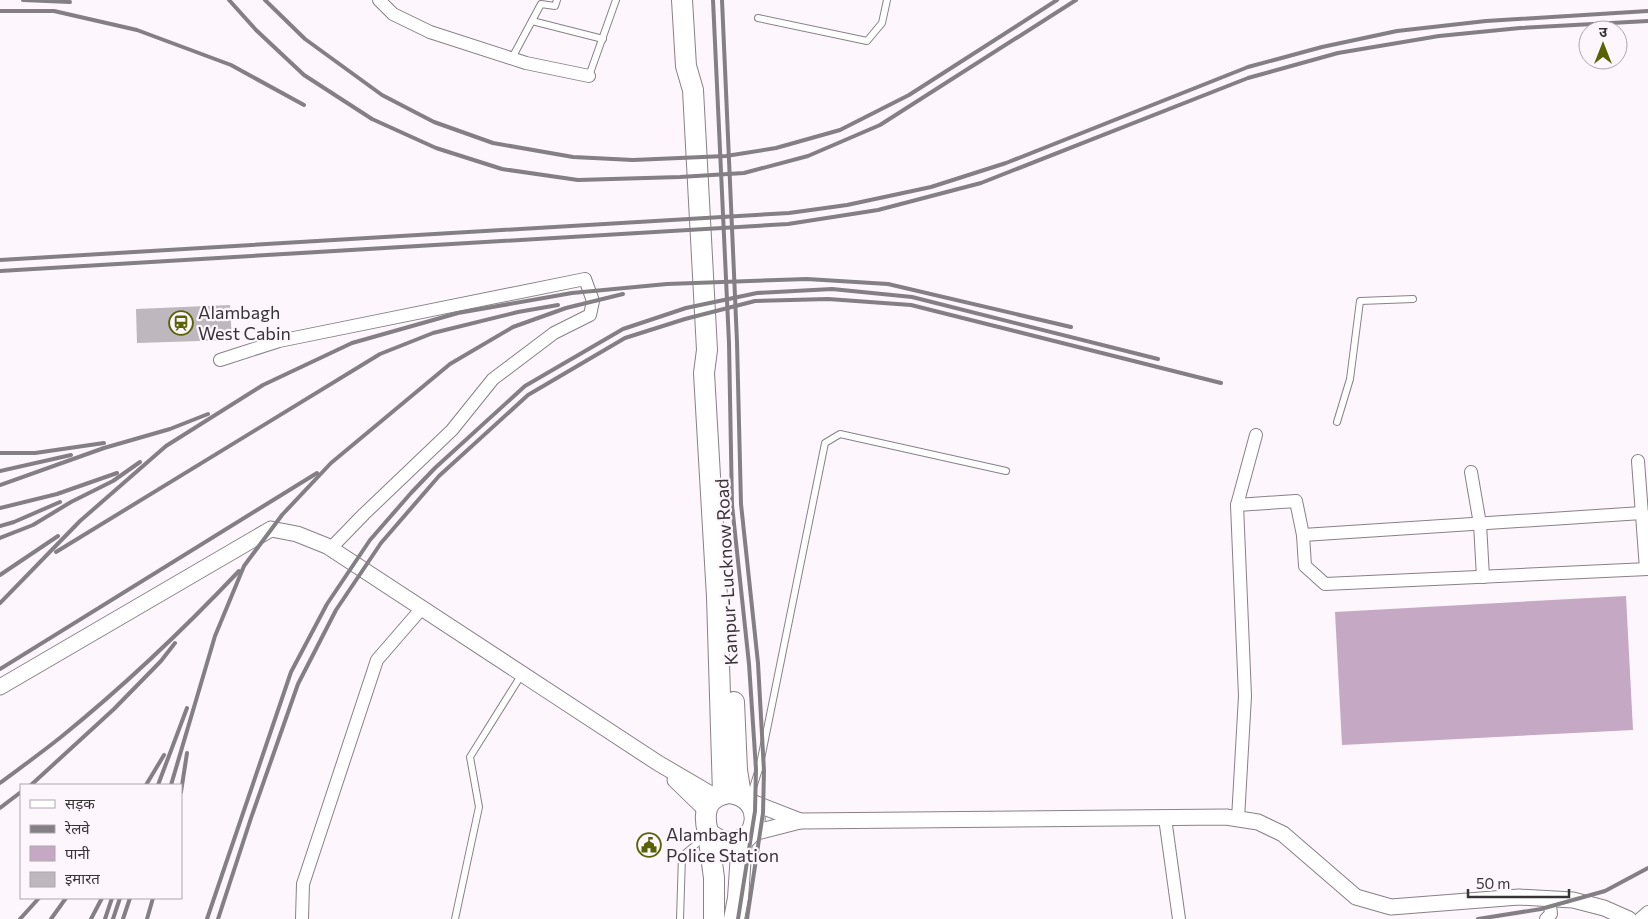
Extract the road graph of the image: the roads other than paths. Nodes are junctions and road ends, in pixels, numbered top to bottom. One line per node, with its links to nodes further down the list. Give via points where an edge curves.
1 (379, 0): 11 (street, via 393,14 430,32)
2 (549, 0): 7 (lane)
3 (616, 0): 10 (lane)
4 (682, 0): 13 (main road, via 686,66)
5 (696, 0): 13 (main road, via 699,68)
6 (887, 0): 8 (lane, via 882,23 867,41)
7 (556, 3): 9 (lane, via 541,4)
8 (758, 18)
9 (532, 21): 10 (lane); 11 (lane)
10 (603, 39): 12 (lane)
11 (512, 58): 12 (street)
12 (590, 76)
13 (693, 90): 31 (main road, Kanpur-Lucknow Road, via 708,350 716,374 737,770)
14 (1413, 299): 16 (lane, via 1360,301 1350,380)
15 (220, 360): 25 (street, via 279,341 585,279 593,301 590,315 554,333 493,379 452,430)
16 (1337, 422)
17 (1256, 435): 21 (street)
18 (1638, 461): 22 (street)
19 (1006, 471): 31 (lane, via 840,434 825,443 759,769)
20 (1471, 472): 23 (street)
21 (1237, 505): 24 (street, via 1296,501); 33 (street, via 1245,696)
22 (1642, 513): 23 (street); 26 (street)
23 (1480, 524): 24 (street); 27 (street)
24 (1303, 535): 27 (street, via 1305,566 1325,584)
25 (331, 548): 28 (street); 30 (street, via 297,534 270,529)
26 (1647, 569): 27 (street)
27 (1483, 577)
28 (422, 608): 29 (street); 39 (street, via 377,660 303,884)
29 (522, 673): 31 (street, via 658,763); 40 (lane, via 470,757 479,807)
30 (0, 687)
31 (727, 799): 34 (street); 35 (main road, Kanpur-Lucknow Road, via 705,821); 36 (main road, Kanpur-Lucknow Road, via 755,814 755,821)
32 (1165, 818): 33 (street); 34 (street); 44 (street)
33 (1238, 819): 37 (street, via 1258,822 1283,834 1356,897 1391,907 1519,897)
34 (800, 821): 36 (street)
35 (708, 833): 36 (main road, via 724,842); 41 (lane, via 682,856); 42 (main road, Kanpur-Lucknow Road, via 714,878)
36 (745, 837): 43 (main road, Kanpur-Lucknow Road)
37 (1549, 898): 45 (street, via 1552,914); 46 (street, via 1604,908)
38 (1648, 912): 47 (street)
39 (302, 919)
40 (454, 919)
41 (680, 919)
42 (714, 919)
43 (734, 919)
44 (1179, 919)
45 (1546, 919)
46 (1630, 919)
47 (1640, 919)

